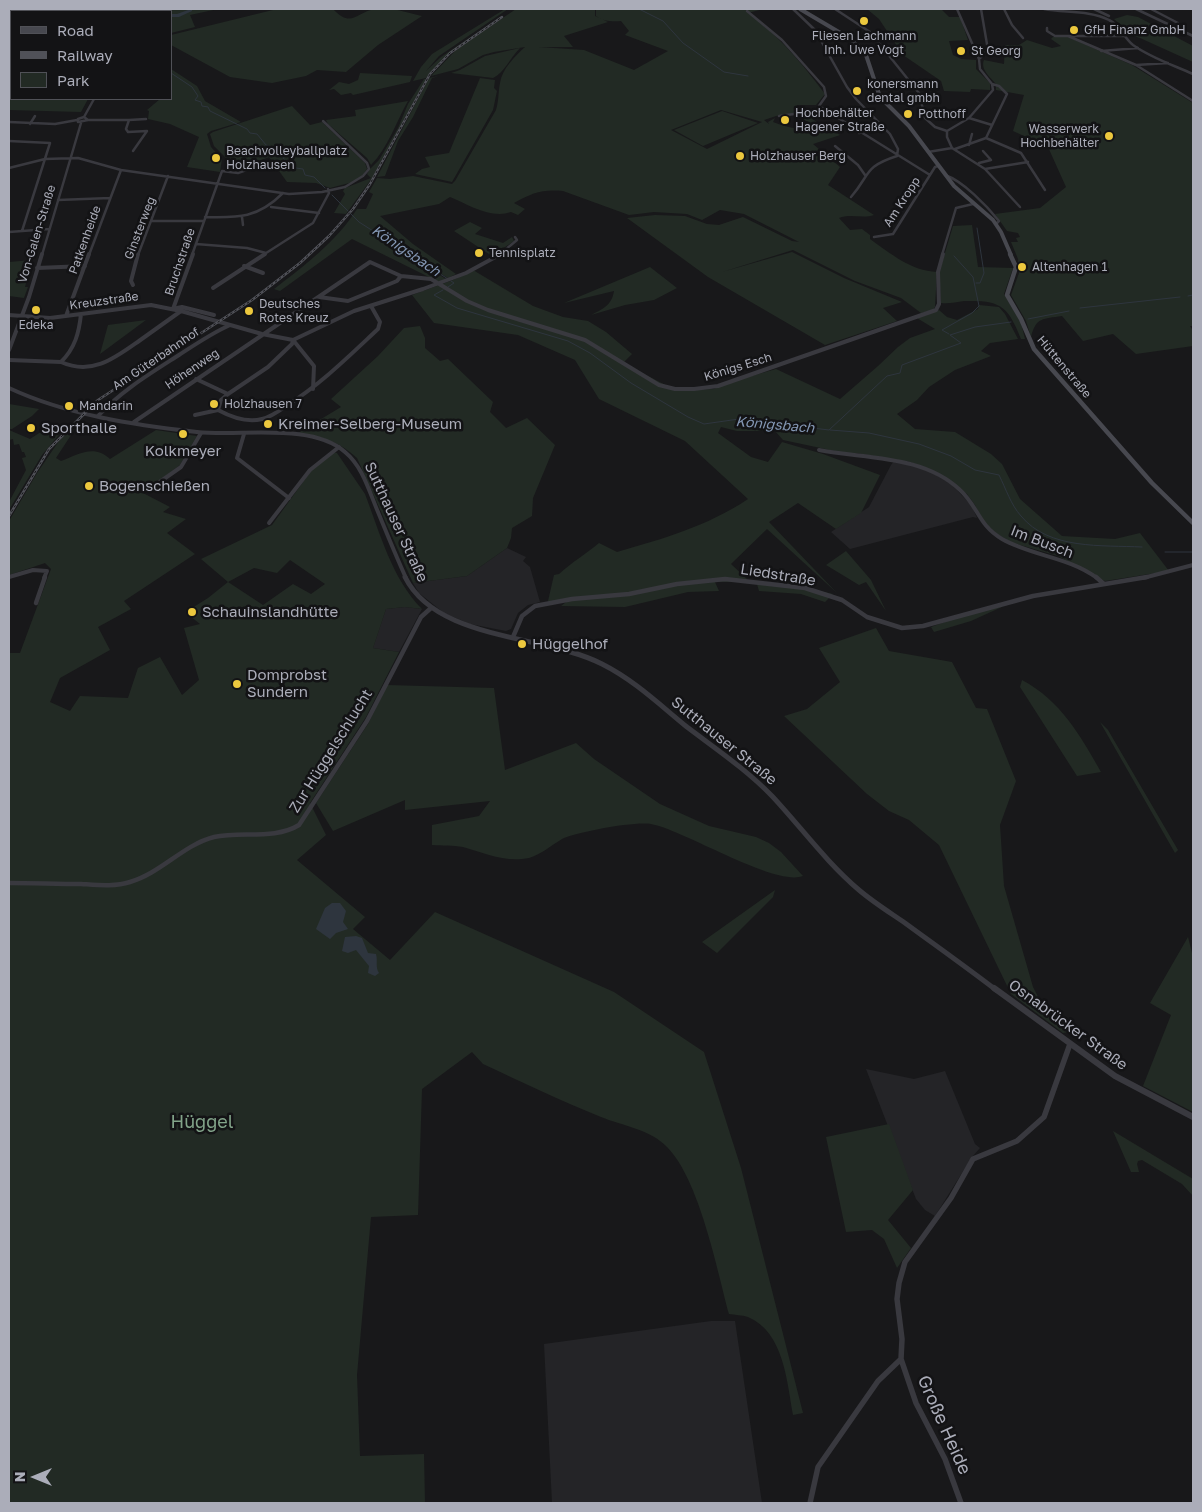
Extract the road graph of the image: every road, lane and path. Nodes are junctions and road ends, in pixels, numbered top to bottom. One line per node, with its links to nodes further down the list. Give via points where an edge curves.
1 (793, 9): 45 (street, via 821,36 847,88)
2 (800, 9): 55 (main road, Hüttenstraße, via 863,48 880,97 908,124)
3 (835, 9): 46 (street, via 870,32 919,93 925,118)
4 (957, 9): 23 (street)
5 (981, 9): 23 (street, via 988,50)
6 (1004, 9): 20 (street)
7 (1044, 9): 12 (street, via 1094,14)
8 (1094, 9): 12 (street)
9 (1136, 9): 13 (street)
10 (1151, 9): 13 (street, via 1178,23)
11 (747, 11): 33 (street, via 770,27 825,88 826,96 818,105)
12 (1113, 21): 18 (street)
13 (1176, 27): 19 (street)
14 (1047, 28): 17 (street, via 1052,35)
15 (1091, 28): 16 (street)
16 (1096, 35): 17 (street); 18 (street)
17 (1068, 36): 22 (street)
18 (1124, 36): 21 (street)
19 (1193, 36)
20 (1022, 38)
21 (1138, 48): 22 (street); 24 (street)
22 (1100, 51): 25 (street)
23 (978, 59): 27 (street, via 980,69)
24 (1168, 62): 25 (street); 26 (street)
25 (1136, 66): 29 (street)
26 (1193, 74)
27 (992, 84): 35 (street, via 991,93); 44 (street, via 1007,94)
28 (93, 100): 34 (street)
29 (1193, 101)
30 (20, 116): 41 (street)
31 (35, 116): 43 (street)
32 (779, 116): 33 (street, via 802,113)
33 (832, 116): 47 (street)
34 (84, 117): 37 (street); 42 (street)
35 (969, 118): 44 (street); 46 (street)
36 (146, 119): 38 (street)
37 (88, 120): 38 (street); 42 (street)
38 (129, 120): 54 (street, via 128,132 147,131)
39 (322, 120): 72 (street, via 369,166 365,176 359,180)
40 (9, 122): 41 (street)
41 (17, 122): 43 (street)
42 (79, 122): 43 (street); 58 (street, Von-Galen-Straße)
43 (30, 124)
44 (992, 125): 49 (street)
45 (885, 128): 47 (street); 57 (street, via 897,148)
46 (947, 131): 53 (street)
47 (859, 133): 57 (street)
48 (972, 134): 51 (street)
49 (986, 138): 51 (street); 60 (street, via 1017,150)
50 (9, 141): 59 (street, via 50,143)
51 (968, 145): 53 (street)
52 (835, 146): 68 (street)
53 (953, 149): 55 (street); 61 (street)
54 (134, 151)
55 (928, 152): 62 (main road, Hüttenstraße)
56 (983, 152): 61 (street, via 992,160)
57 (897, 156): 67 (street); 68 (street, via 873,166)
58 (71, 158): 59 (street); 66 (street); 77 (street, Von-Galen-Straße)
59 (45, 159): 63 (street); 88 (street)
60 (1028, 162): 65 (street); 73 (street)
61 (978, 163): 65 (street)
62 (938, 166): 67 (street, Am Kropp); 69 (main road, Hüttenstraße)
63 (9, 168)
64 (252, 168): 71 (street, via 238,173 222,171)
65 (986, 169): 80 (street)
66 (121, 170): 70 (street); 76 (street, Patkenheide)
67 (930, 174): 91 (street, Am Kropp, via 893,234)
68 (865, 175): 75 (street)
69 (945, 175): 78 (main road, Hüttenstraße); 85 (street, via 955,178 992,212 999,221)
70 (168, 176): 71 (street); 84 (street, Ginsterweg)
71 (217, 183): 74 (street); 83 (street, Bruchstraße)
72 (328, 189): 74 (street, via 303,194); 81 (street)
73 (1045, 190)
74 (284, 193): 79 (street)
75 (851, 197)
76 (110, 198): 77 (street); 94 (street, Patkenheide)
77 (58, 200): 87 (street, Von-Galen-Straße)
78 (973, 204): 85 (main road, Hüttenstraße); 99 (street, Königs Esch, via 956,208 953,213 938,274 938,308 705,389 675,390 658,385 599,346 488,310)
79 (271, 207): 81 (street); 82 (street)
80 (1020, 207)
81 (319, 213): 93 (street, via 313,223)
82 (242, 217): 83 (street); 86 (street)
83 (204, 219): 84 (street, Bruchstraße); 92 (street, Bruchstraße)
84 (152, 221): 100 (street, Ginsterweg, via 133,270)
85 (996, 224): 132 (main road, Hüttenstraße, via 1016,265 1007,295 1022,319 1034,349 1152,483)
86 (244, 225)
87 (49, 229): 88 (street); 96 (street, Von-Galen-Straße)
88 (22, 230): 89 (street)
89 (9, 232)
90 (515, 237): 99 (street, via 517,240 497,256)
91 (874, 237)
92 (196, 244): 93 (street, via 247,248); 104 (street, Bruchstraße)
93 (266, 254): 95 (street)
94 (85, 266): 96 (street); 110 (street, Patkenheide)
95 (244, 266): 97 (street); 101 (street)
96 (37, 268): 109 (street, Von-Galen-Straße)
97 (263, 273)
98 (401, 276): 99 (street, Königs Esch); 102 (street, via 356,300); 102 (street, Königs Esch, via 370,262)
99 (439, 284): 103 (street)
100 (133, 285)
101 (213, 288)
102 (318, 296): 112 (street, Höhenweg)
103 (371, 306): 113 (street); 119 (street, via 380,322 378,329)
104 (173, 309): 105 (street, Kreuzstraße); 106 (street, Kreuzstraße, via 145,305); 108 (street, via 182,307)
105 (181, 310): 111 (street, Kreuzstraße); 116 (street, via 103,365 83,368)
106 (81, 314): 110 (street, Kreuzstraße); 116 (street, via 76,344)
107 (9, 315): 109 (street, Kreuzstraße)
108 (214, 315)
109 (22, 316): 110 (street, Kreuzstraße); 114 (street, Von-Galen-Straße)
110 (66, 316)
111 (230, 325): 112 (street, Kreuzstraße); 122 (street, Am Güterbahnhof, via 212,333 131,387)
112 (262, 334): 113 (street, Kreuzstraße); 117 (street, Höhenweg)
113 (293, 340): 119 (street, via 314,366); 120 (street, via 268,367)
114 (9, 350)
115 (9, 360): 116 (street)
116 (61, 362)
117 (196, 379): 120 (street); 124 (street, Höhenweg)
118 (9, 388): 122 (street, Sutthauser Straße, via 51,406)
119 (313, 389): 121 (street, via 262,419 240,419)
120 (228, 394): 121 (street, via 221,400)
121 (218, 410): 123 (street)
122 (98, 416): 124 (street, Sutthauser Straße)
123 (195, 416)
124 (134, 422): 125 (street, Sutthauser Straße)
125 (201, 433): 126 (street, Sutthauser Straße); 129 (street, via 181,467)
126 (244, 434): 127 (street, Sutthauser Straße, via 301,435 322,439); 130 (street, via 236,458)
127 (338, 447): 130 (street, via 310,470); 137 (street, Sutthauser Straße, via 359,467 406,579 415,594)
128 (819, 450): 135 (street, Im Busch, via 895,459 928,469 966,495 981,522 995,535 1011,544 1058,559)
129 (152, 488)
130 (289, 498): 131 (street)
131 (269, 523)
132 (1193, 523)
133 (1193, 565): 135 (street, Liedstraße)
134 (9, 577): 136 (street, via 33,570 47,571)
135 (1104, 584): 138 (street, Liedstraße, via 1033,596 908,628 873,620 842,600 805,588 735,579 707,580 535,606 522,616)
136 (36, 603)
137 (431, 608): 138 (street, Sutthauser Straße, via 461,624); 139 (street, Zur Hüggelschlucht, via 421,617 367,721 300,825 293,830 211,838 158,870 130,882 110,885)
138 (513, 637): 140 (street, Sutthauser Straße, via 575,653 627,679 771,795 826,859 858,890)
139 (9, 883)
140 (934, 944): 141 (street, Osnabrücker Straße)
141 (1070, 1044): 142 (street, Osnabrücker Straße, via 1115,1076); 143 (street, via 1044,1117 1017,1141 973,1159 952,1198 905,1262 897,1304)
142 (1193, 1117)
143 (901, 1359): 144 (street, via 878,1381 818,1467); 145 (street, Große Heide, via 916,1403 944,1459)
144 (810, 1503)
145 (961, 1503)

